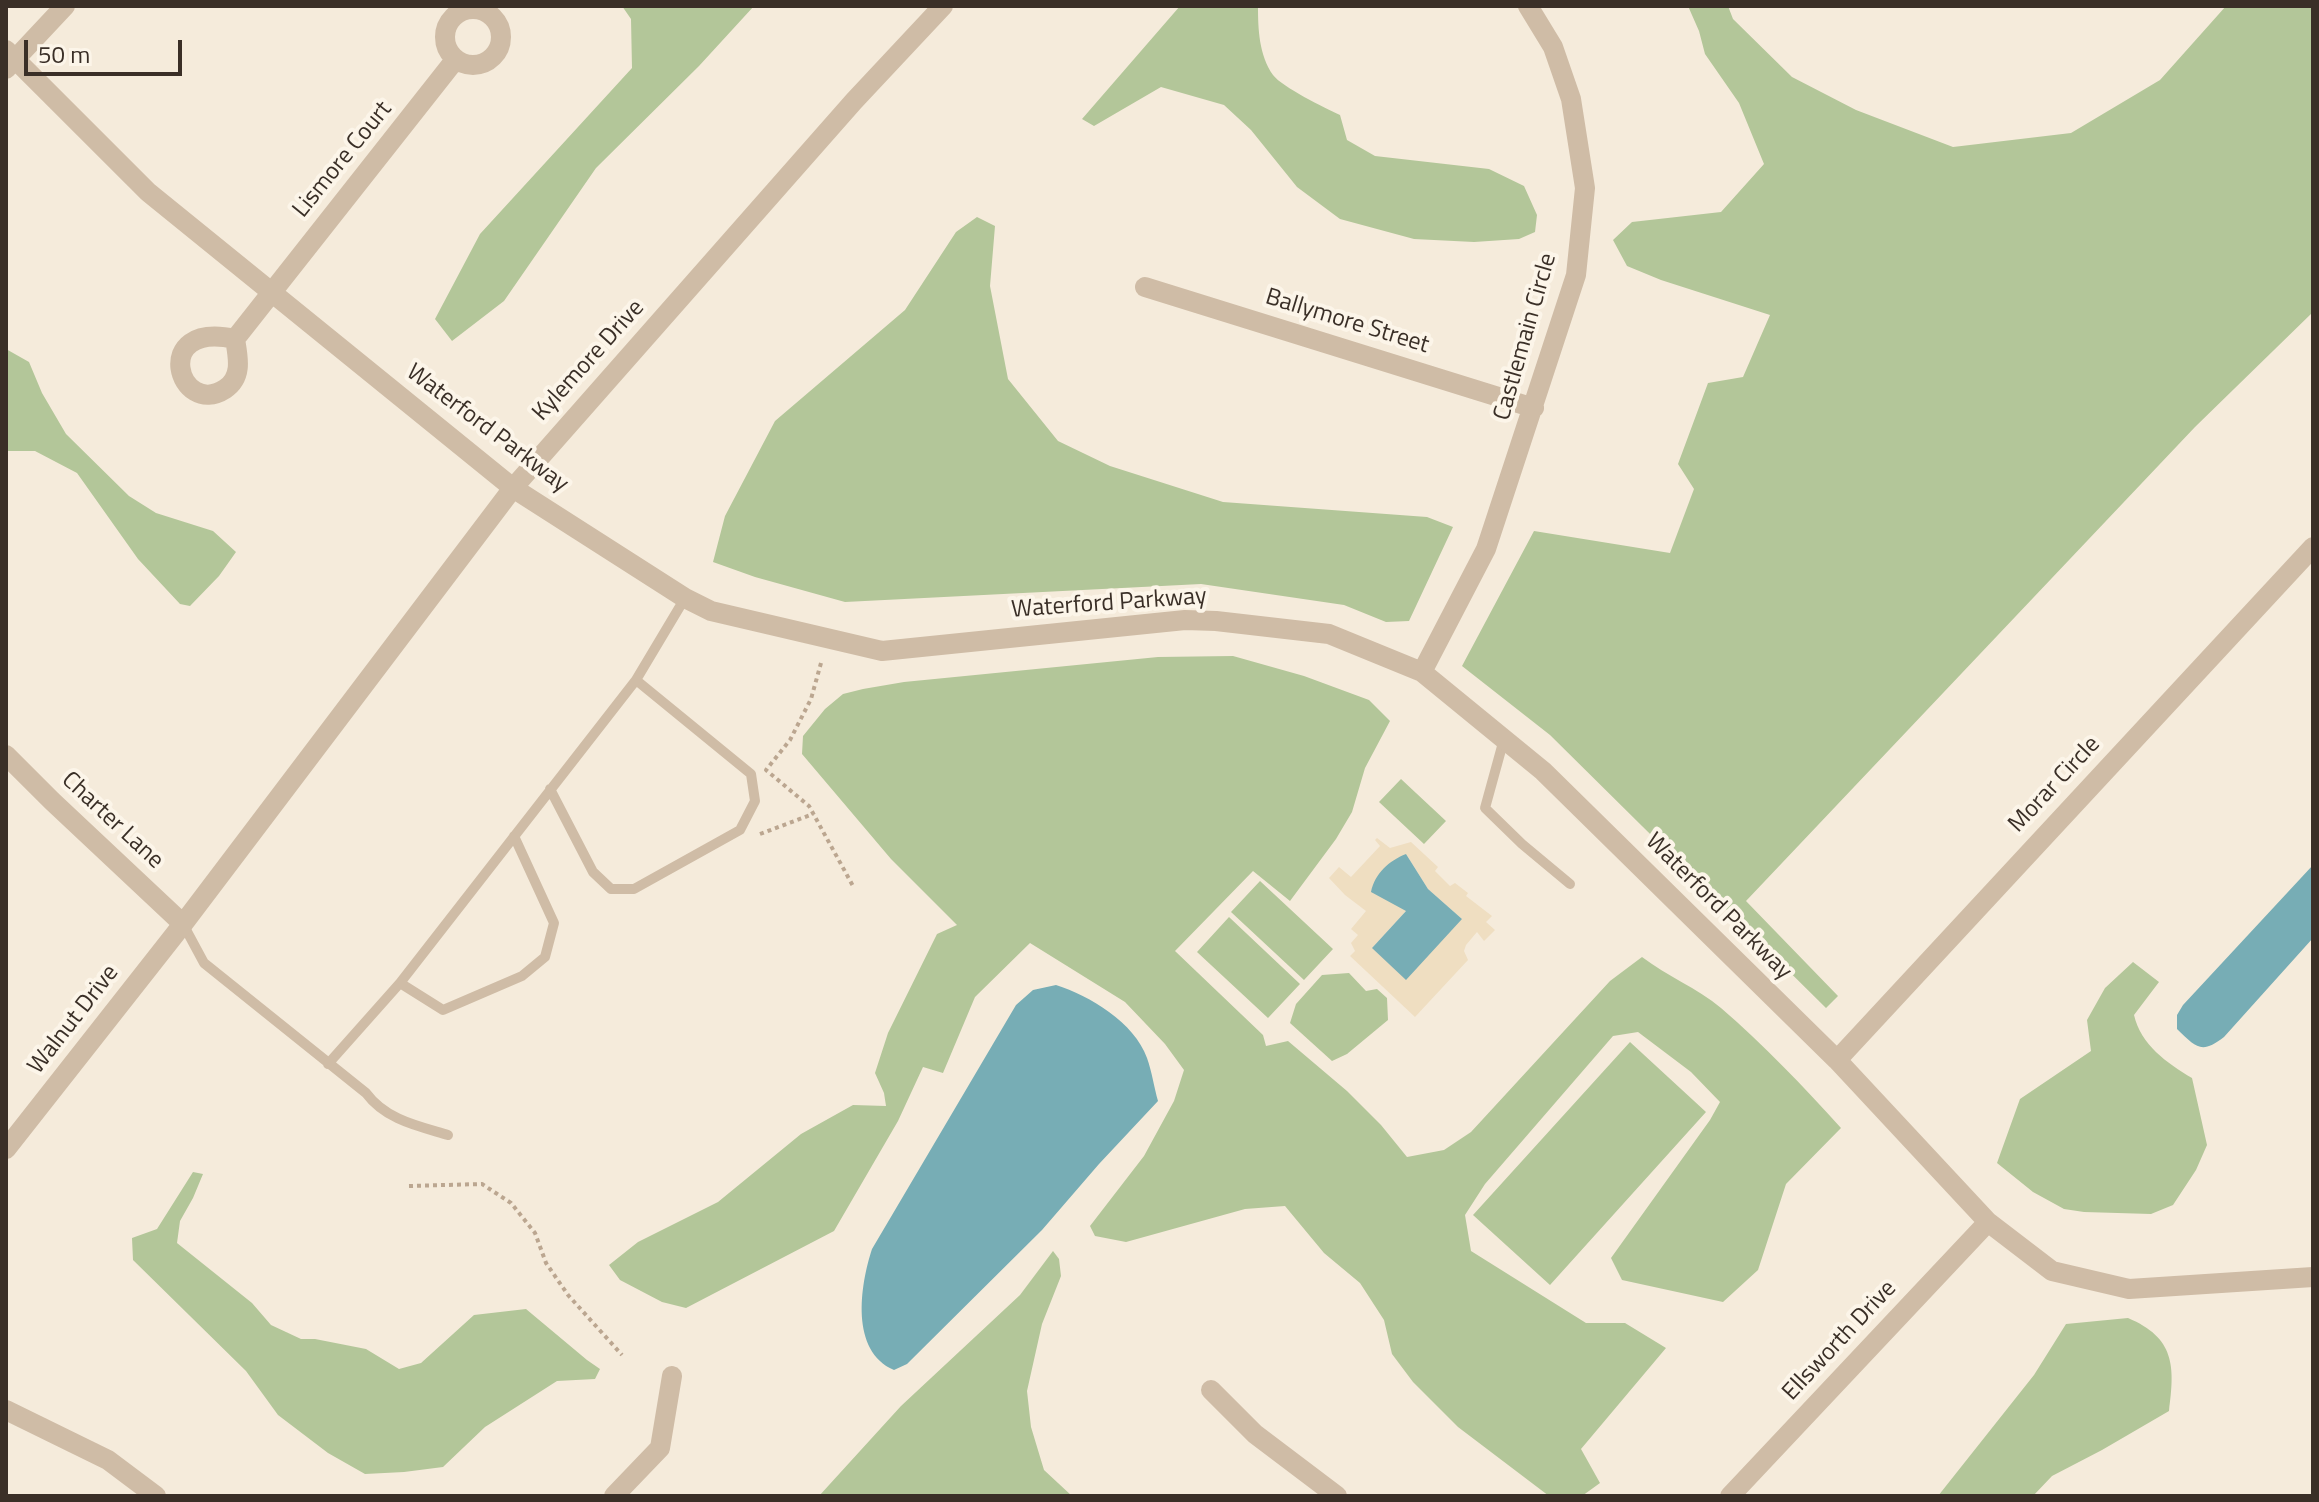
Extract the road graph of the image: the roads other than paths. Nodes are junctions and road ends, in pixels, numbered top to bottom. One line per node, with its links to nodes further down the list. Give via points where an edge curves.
1 (65, 6): 4 (street)
2 (943, 6): 10 (street, Kylemore Drive)
3 (1528, 6): 9 (street, Castlemain Circle, via 1553,47 1571,99 1585,188 1576,275)
4 (9, 59): 7 (street, Waterford Parkway, via 148,192)
5 (455, 60): 7 (street, Lismore Court)
6 (1145, 287): 9 (street, Ballymore Street)
7 (271, 291): 8 (street, Lismore Court); 10 (street, Waterford Parkway)
8 (235, 339)
9 (1534, 408): 13 (street, Castlemain Circle, via 1486,549)
10 (513, 488): 12 (street, Waterford Parkway); 20 (street, Kylemore Drive)
11 (2313, 547): 22 (street, Morar Circle)
12 (685, 598): 13 (street, Waterford Parkway, via 711,611 882,651 1216,621 1329,634); 14 (lane)
13 (1422, 672): 15 (street, Waterford Parkway)
14 (636, 680): 17 (lane); 17 (lane, via 751,774 755,801 740,830 634,889 611,889 593,872)
15 (1504, 739): 19 (lane, via 1485,808); 22 (street, Waterford Parkway, via 1543,771)
16 (6, 755): 20 (street, Charter Lane)
17 (550, 789): 18 (lane)
18 (514, 836): 21 (lane); 21 (lane, via 554,923 545,957 522,976 443,1010)
19 (1570, 884)
20 (183, 924): 23 (lane, via 204,963); 25 (street, Walnut Drive)
21 (400, 983): 23 (lane)
22 (1837, 1060): 26 (street, Waterford Parkway)
23 (328, 1064): 24 (lane, via 395,1118)
24 (448, 1135)
25 (6, 1149)
26 (1988, 1222): 27 (street, Waterford Parkway, via 2052,1271 2129,1289); 34 (street, Ellsworth Drive)
27 (2313, 1277)
28 (672, 1376): 32 (street, via 660,1448)
29 (1211, 1390): 33 (street, via 1255,1434)
30 (6, 1410): 31 (street, via 108,1460)
31 (156, 1496)
32 (614, 1496)
33 (1337, 1496)
34 (1730, 1496)

